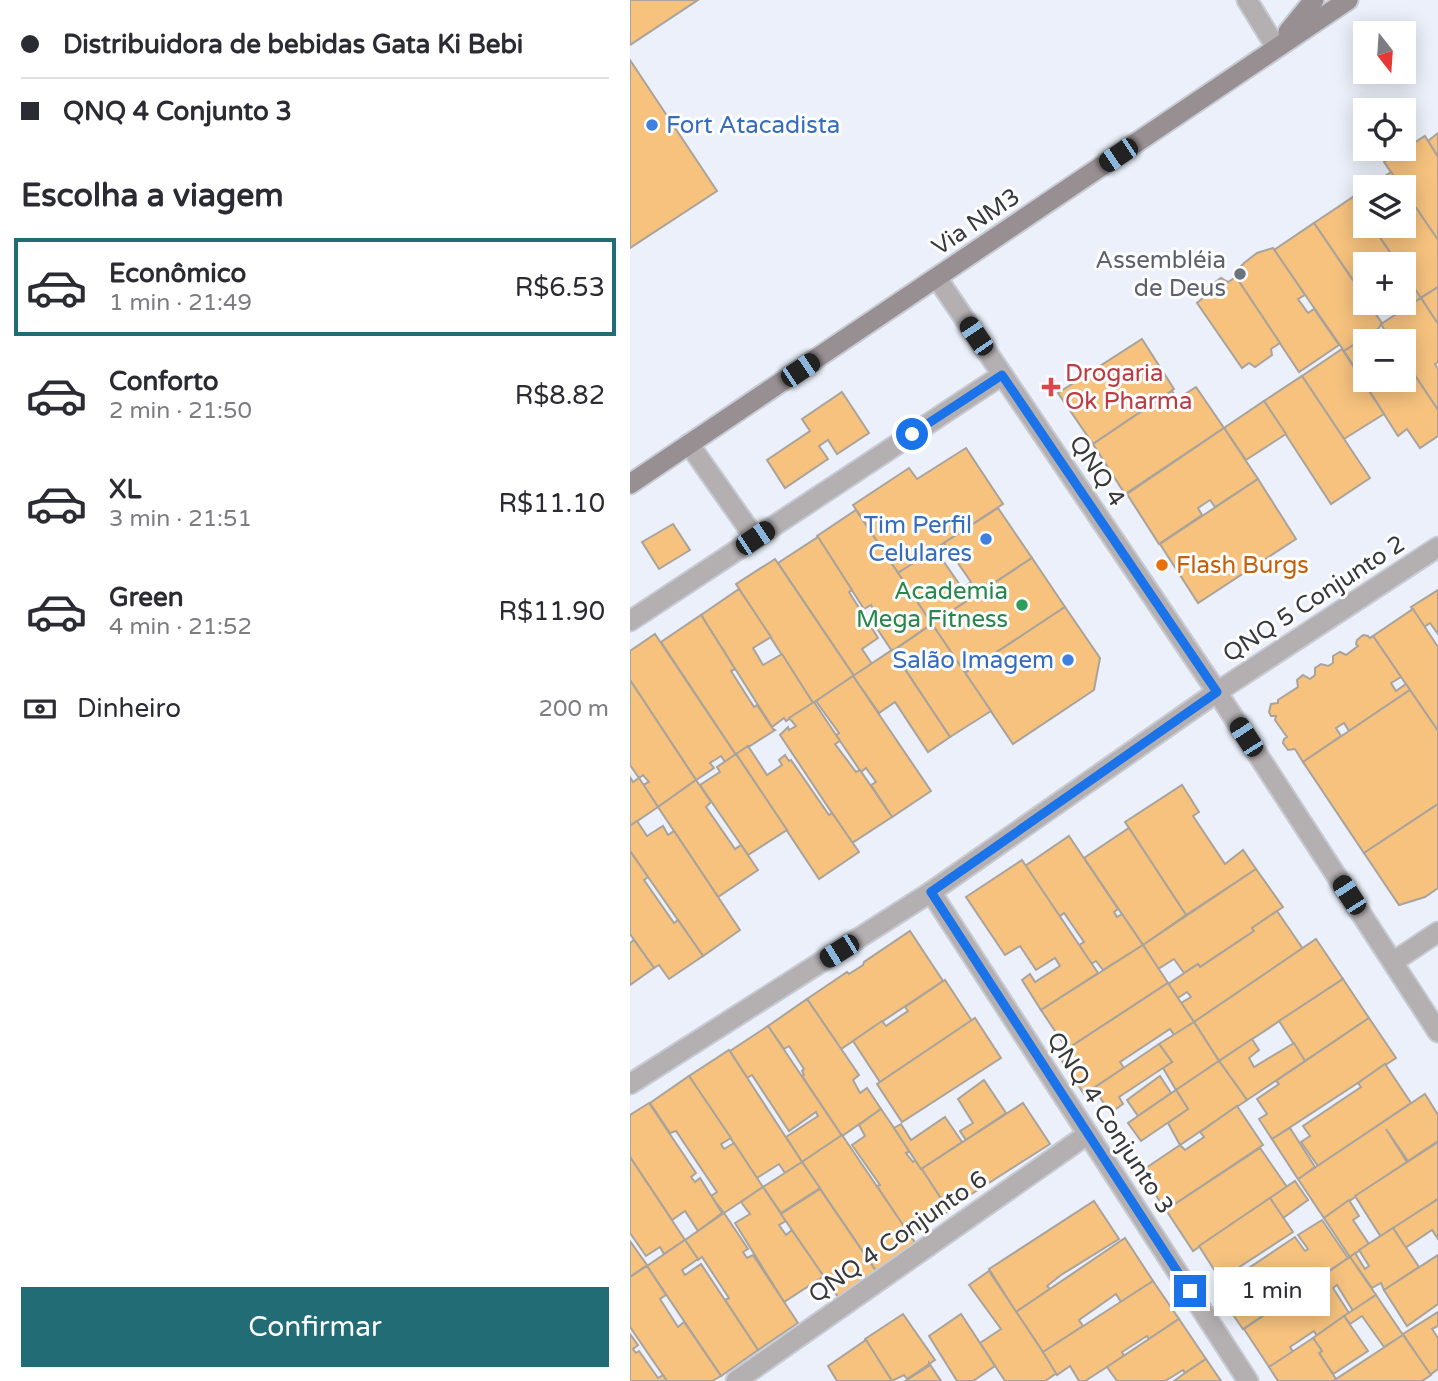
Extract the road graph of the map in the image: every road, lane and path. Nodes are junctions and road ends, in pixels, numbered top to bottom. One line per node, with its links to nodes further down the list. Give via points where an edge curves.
1 (1247, 0): 4 (street)
2 (1314, 0): 4 (main road)
3 (1348, 0): 4 (main road, Via NM3)
4 (1276, 47): 5 (main road, Via NM3)
5 (937, 278): 6 (street, QNQ 4); 7 (main road, Via NM3)
6 (1002, 375): 9 (street); 12 (street, QNQ 4)
7 (689, 444): 8 (main road, Via NM3); 9 (street)
8 (630, 484)
9 (755, 538): 11 (street)
10 (1438, 547): 12 (street, QNQ 5 Conjunto 2)
11 (630, 621)
12 (1217, 692): 13 (street); 15 (street, QNQ 4)
13 (931, 892): 17 (street); 18 (street, QNQ 4 Conjunto 3)
14 (1438, 932): 15 (street)
15 (1393, 962): 16 (street, QNQ 4)
16 (1438, 1032)
17 (630, 1084)
18 (1088, 1134): 19 (street, QNQ 4 Conjunto 6); 20 (street, QNQ 4 Conjunto 3)
19 (736, 1381)
20 (1248, 1381)

